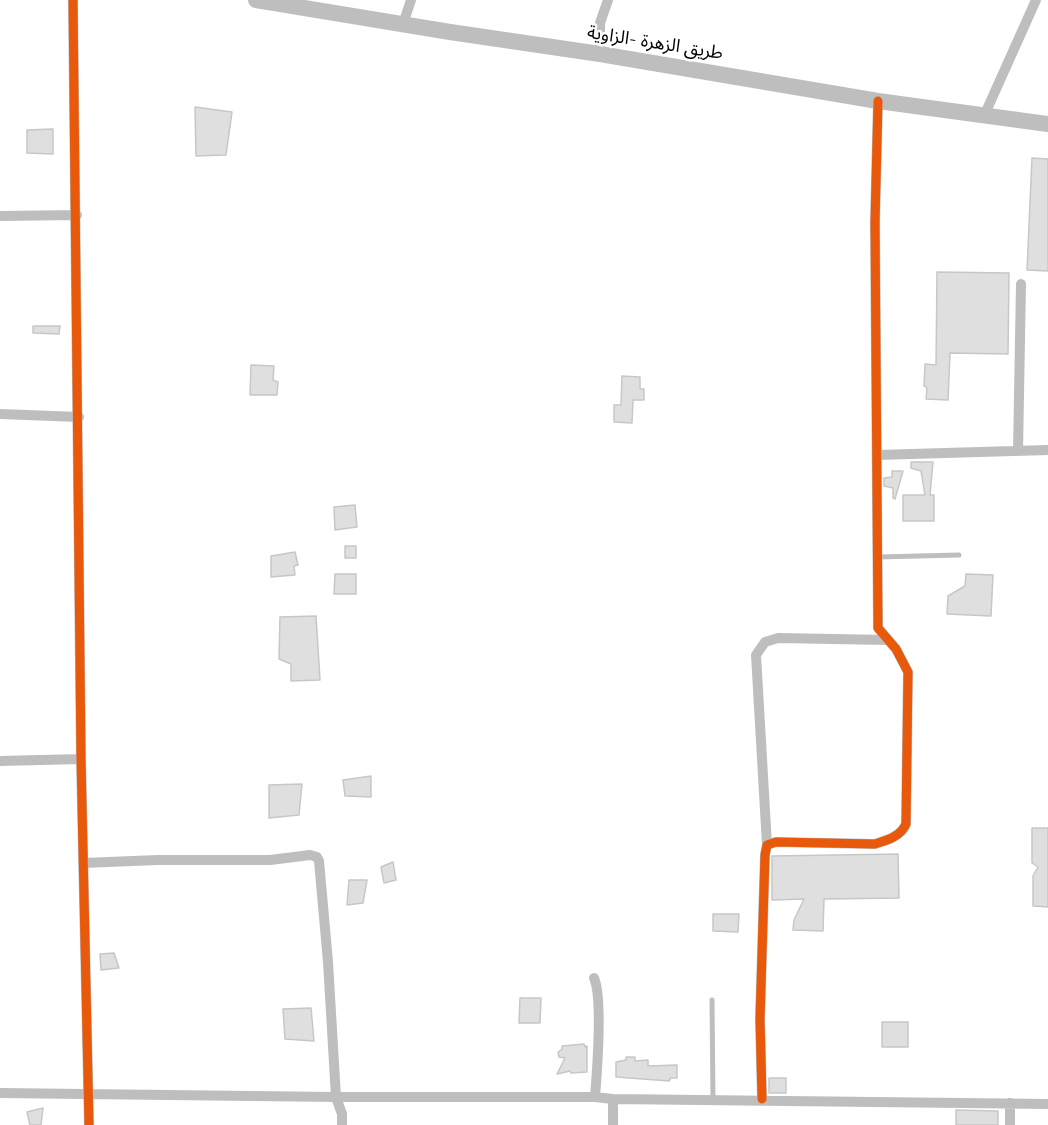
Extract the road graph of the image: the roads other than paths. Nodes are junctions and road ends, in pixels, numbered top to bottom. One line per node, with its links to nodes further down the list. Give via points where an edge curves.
1 (73, 0): 11 (street)
2 (256, 0): 6 (main road, طريق الزهرة -الزاوية)
3 (411, 0): 6 (street)
4 (608, 0): 7 (street, via 600,23)
5 (1036, 0): 9 (street)
6 (404, 24): 7 (main road, طريق الزهرة -الزاوية)
7 (600, 54): 8 (main road, طريق الزهرة -الزاوية)
8 (878, 100): 9 (main road, طريق الزهرة -الزاوية); 18 (street)
9 (984, 116): 10 (main road, طريق الزهرة -الزاوية)
10 (1048, 124)
11 (77, 215): 12 (street); 15 (street)
12 (0, 216)
13 (1021, 284): 17 (street)
14 (0, 414): 15 (street)
15 (79, 417): 22 (street)
16 (1048, 450): 17 (street)
17 (1018, 451): 18 (street)
18 (878, 454): 20 (street)
19 (959, 555): 20 (lane)
20 (878, 557): 21 (street, via 878,627)
21 (888, 640): 24 (street, via 778,638 765,642 756,656); 24 (street, via 908,672 903,831 875,844)
22 (81, 759): 23 (street); 25 (street)
23 (0, 761)
24 (767, 845): 34 (street, via 760,1019)
25 (83, 863): 29 (street); 30 (street, via 317,857)
26 (594, 978): 31 (street, via 598,1003)
27 (712, 1000): 33 (lane)
28 (0, 1093): 29 (street)
29 (89, 1094): 30 (street); 37 (street)
30 (336, 1097): 31 (street); 38 (street)
31 (595, 1097): 32 (street)
32 (614, 1099): 33 (street); 39 (street)
33 (713, 1099): 34 (street)
34 (762, 1099): 35 (street)
35 (1010, 1103): 36 (street); 40 (street)
36 (1048, 1104)
37 (89, 1125)
38 (342, 1125)
39 (613, 1125)
40 (1010, 1125)

